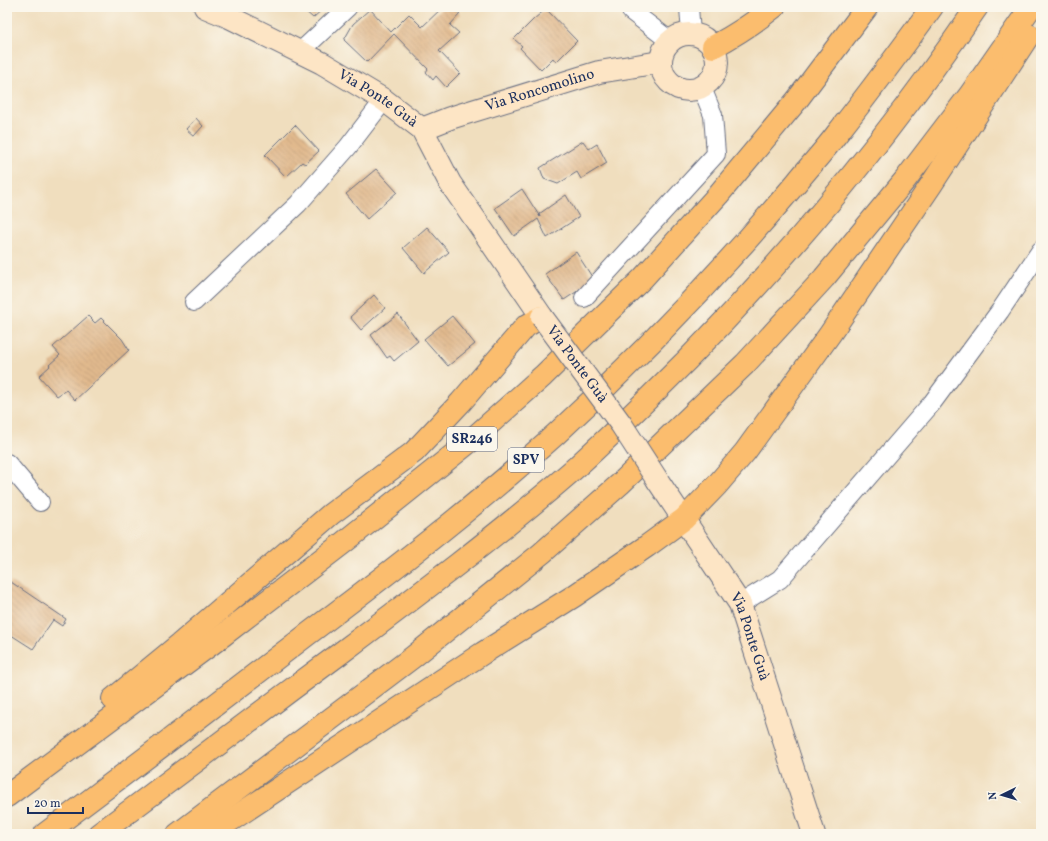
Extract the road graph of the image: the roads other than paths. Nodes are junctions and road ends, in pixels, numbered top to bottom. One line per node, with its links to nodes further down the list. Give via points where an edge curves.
1 (205, 7): 14 (street, Via Ponte Guà)
2 (348, 7): 14 (street)
3 (689, 7): 11 (street)
4 (774, 7): 13 (highway, via 734,36)
5 (867, 7): 28 (highway, SR246, via 797,100 718,195 643,278 543,376 468,443 343,543)
6 (932, 7): 29 (highway, SPV, via 834,138 750,238 655,339 576,416 409,558)
7 (977, 7): 30 (highway, SPV, via 878,143 806,230 746,299 645,402 573,469 441,577)
8 (1031, 7): 31 (highway, via 970,96 905,180 824,278 745,364 620,484 542,553 413,657)
9 (631, 11): 12 (street)
10 (1041, 18): 25 (highway, via 825,341 746,452)
11 (691, 34): 12 (street, via 676,36); 13 (street, via 704,38)
12 (670, 41): 15 (street, via 664,47)
13 (713, 47): 16 (street, via 717,56 715,74)
14 (300, 52): 17 (street, Via Ponte Guà)
15 (660, 62): 16 (street, via 667,81 674,87 693,91); 18 (street, Via Roncomolino, via 599,72)
16 (702, 88): 20 (street, via 713,115 716,154)
17 (384, 100): 18 (street, Via Ponte Guà); 21 (street, via 348,147 298,204)
18 (422, 129): 22 (street, Via Ponte Guà, via 450,183)
19 (1041, 250): 26 (street, via 1000,311 932,403 780,579)
20 (584, 298)
21 (194, 302)
22 (542, 317): 25 (street, Via Ponte Guà, bridge, via 621,424); 27 (highway, via 526,326 414,452 331,514 123,692 38,755)
23 (7, 463): 24 (street)
24 (40, 502)
25 (684, 519): 26 (street, Via Ponte Guà); 32 (highway, via 574,596 483,653)
26 (740, 604): 33 (street, Via Ponte Guà)
27 (7, 784)
28 (7, 796)
29 (45, 834)
30 (99, 834)
31 (178, 834)
32 (210, 834)
33 (814, 834)

